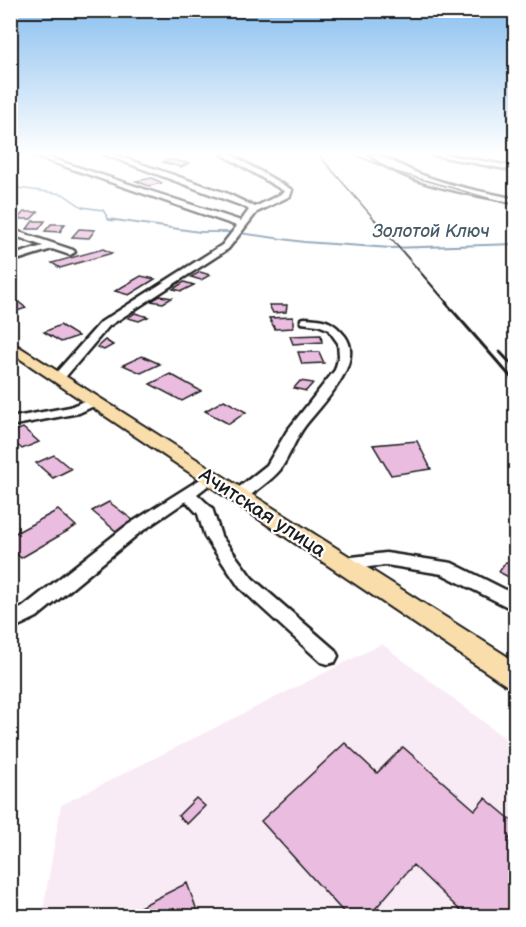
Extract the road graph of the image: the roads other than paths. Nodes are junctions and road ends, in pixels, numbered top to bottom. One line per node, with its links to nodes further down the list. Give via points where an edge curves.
1 (161, 197): 7 (street)
2 (229, 197): 6 (street)
3 (280, 197): 6 (street)
4 (498, 197): 5 (street)
5 (516, 201)
6 (254, 210): 7 (street)
7 (243, 225): 14 (street, via 225,247 105,324)
8 (10, 231): 9 (street)
9 (51, 246): 10 (street); 11 (street)
10 (70, 252)
11 (10, 259)
12 (305, 321): 19 (street, via 332,327 344,343 341,370 292,434 273,468)
13 (10, 345): 14 (main road, Ачитская улица)
14 (58, 378): 15 (main road, Ачитская улица)
15 (93, 402): 16 (street, via 74,410); 17 (main road, Ачитская улица)
16 (10, 422)
17 (210, 478): 18 (street); 19 (main road, Ачитская улица)
18 (187, 493): 22 (street); 23 (street, via 206,512 213,537 246,583)
19 (239, 496): 20 (main road, Ачитская улица)
20 (343, 564): 21 (street, via 386,559 446,568); 24 (main road, Ачитская улица)
21 (516, 604)
22 (10, 623)
23 (328, 656)
24 (516, 677)

